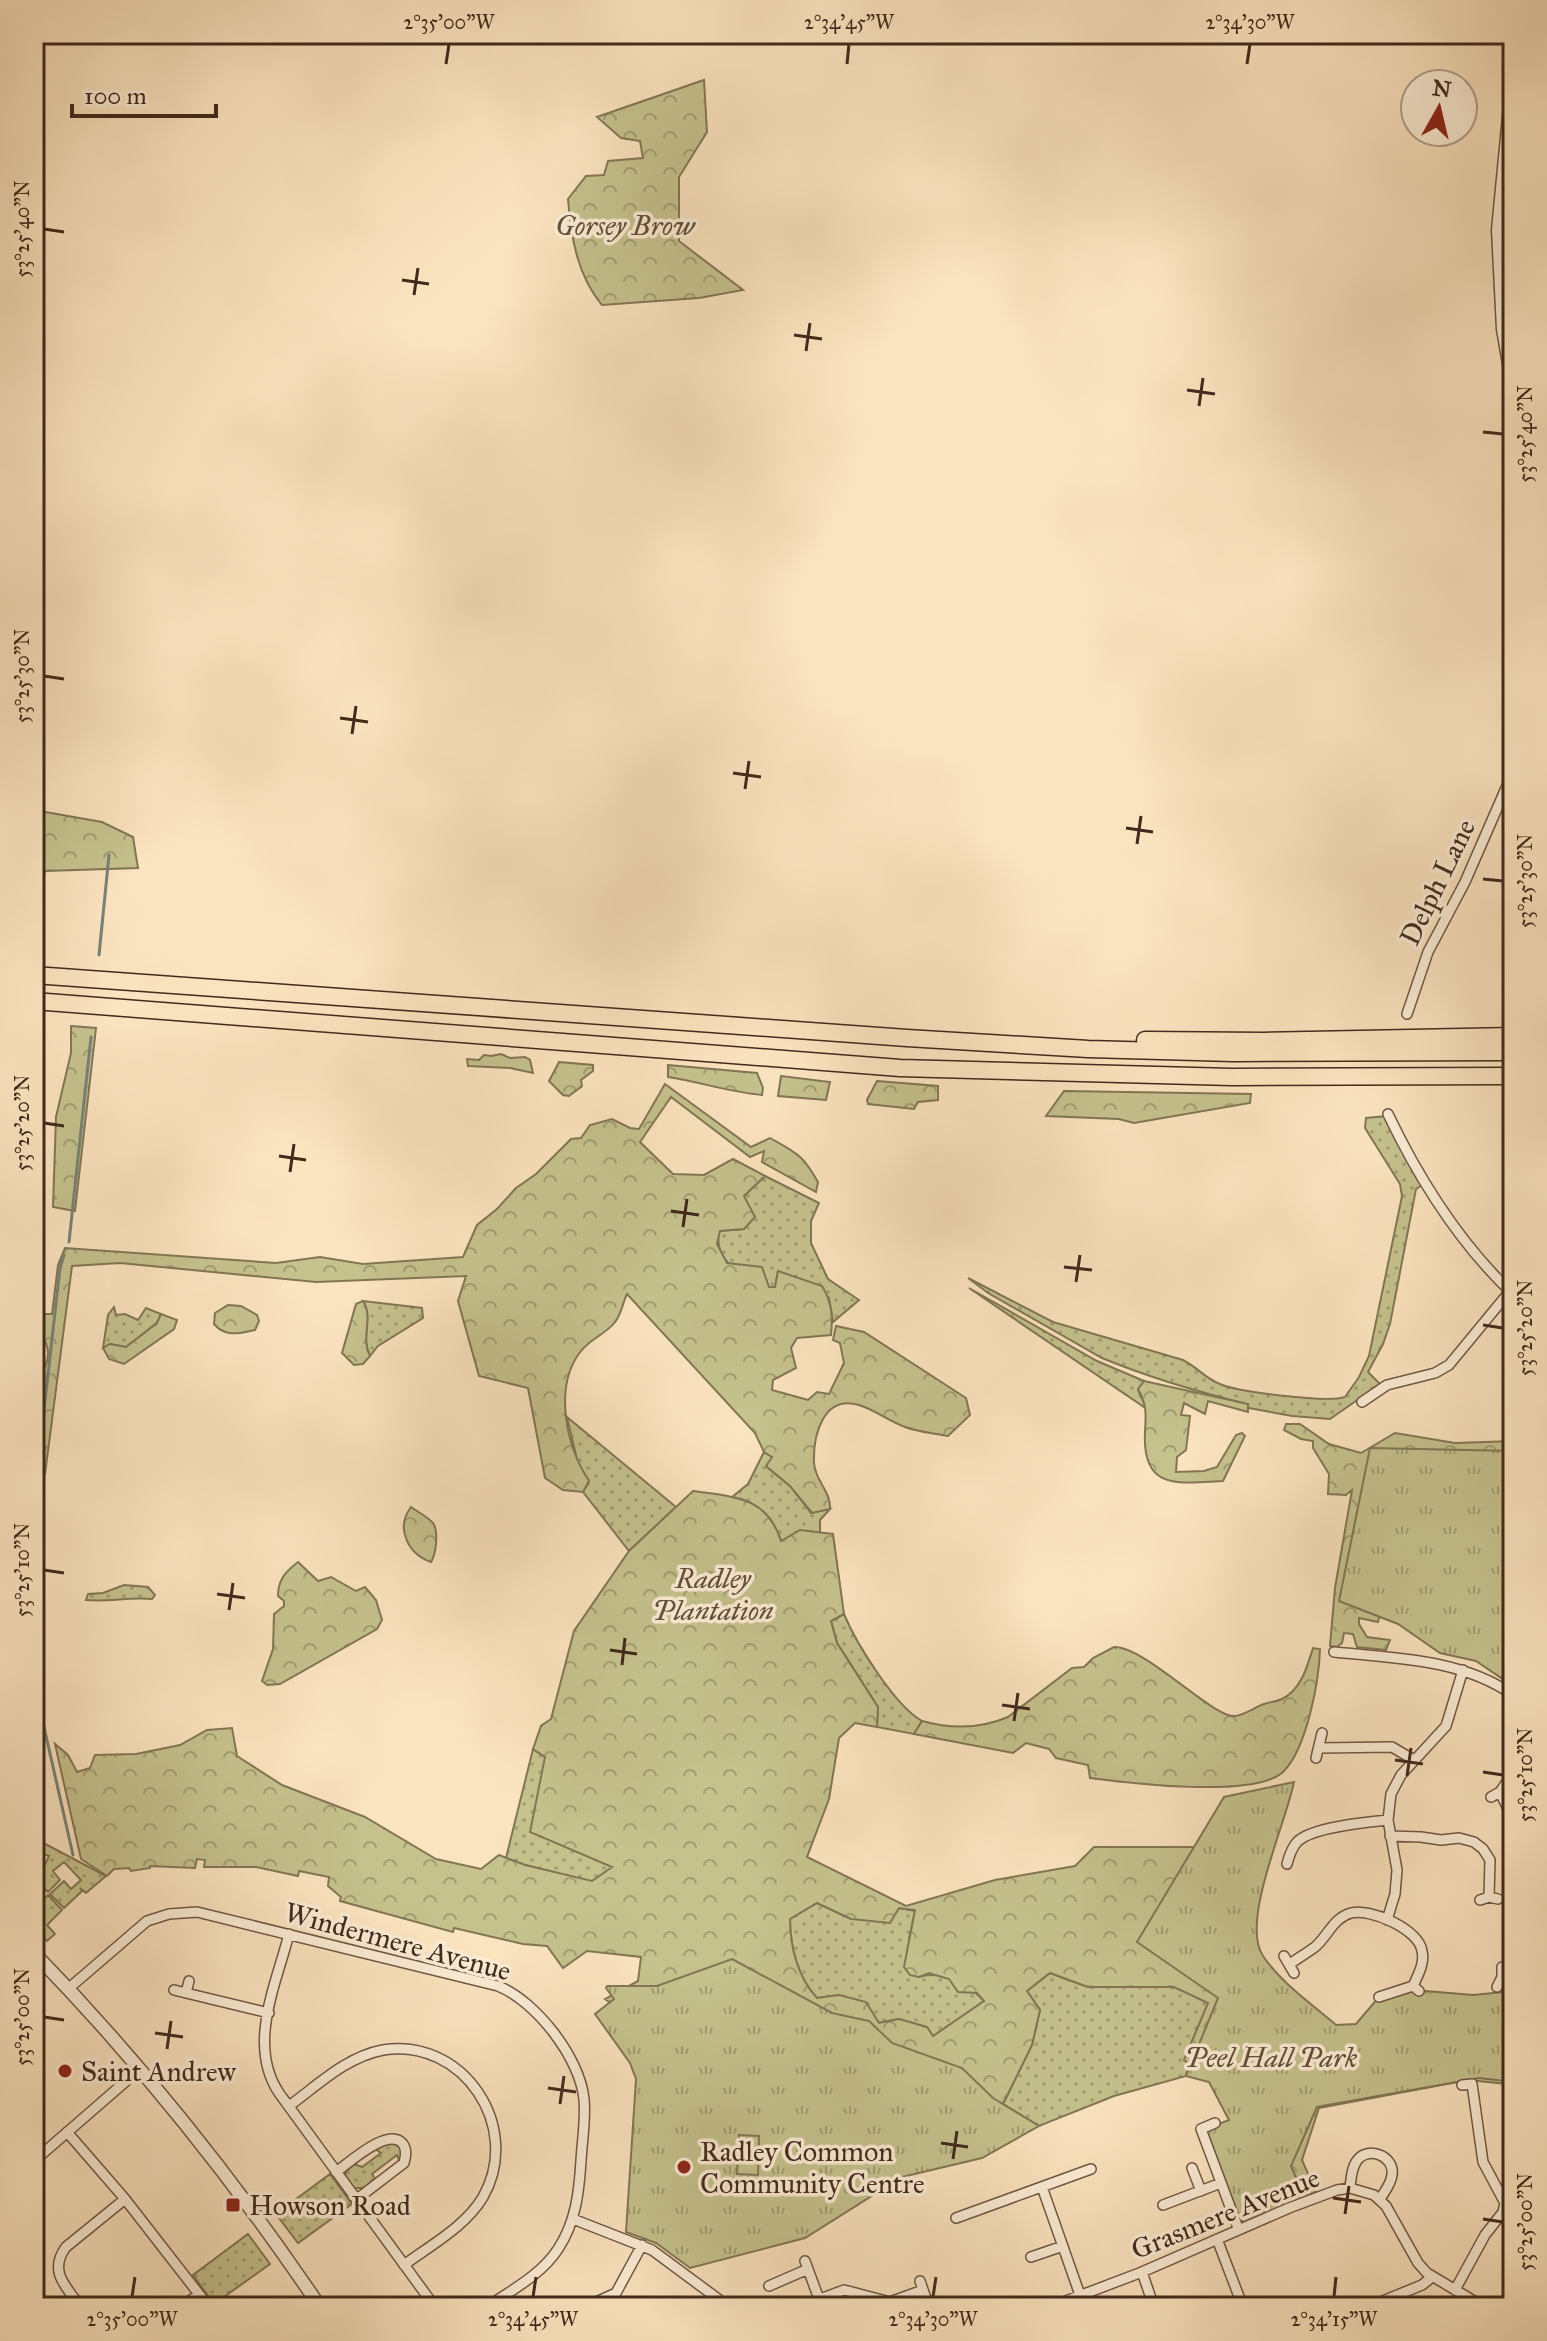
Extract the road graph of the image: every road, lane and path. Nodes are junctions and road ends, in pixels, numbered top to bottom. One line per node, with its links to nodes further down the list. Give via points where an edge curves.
1 (42, 34): 2 (street)
2 (34, 45)
3 (1513, 75): 4 (street, via 1498,230 1503,329)
4 (1513, 387)
5 (1513, 772): 8 (street, Delph Lane, via 1428,952)
6 (34, 975): 10 (highway)
7 (34, 1001): 12 (highway, via 900,1068 1232,1077)
8 (1407, 1014)
9 (1513, 1036): 10 (highway, via 1263,1041)
10 (907, 1038): 11 (highway, via 1233,1053)
11 (1513, 1052)
12 (1513, 1076)
13 (1388, 1114): 14 (street, via 1440,1209)
14 (1512, 1292): 15 (street, via 1449,1365 1387,1385)
15 (1362, 1402)
16 (1345, 1640): 17 (street, via 1339,1652)
17 (1463, 1670): 18 (street); 20 (street, via 1446,1726)
18 (1513, 1695)
19 (1322, 1733): 20 (street, via 1318,1753 1392,1747)
20 (1414, 1760): 22 (street, via 1395,1783)
21 (1499, 1791): 24 (street)
22 (1388, 1820): 23 (street); 25 (street, via 1308,1834 1298,1841)
23 (1390, 1836): 26 (street, via 1474,1842 1490,1860); 27 (street, via 1397,1870)
24 (1513, 1837)
25 (1287, 1864)
26 (1489, 1899)
27 (1387, 1920): 30 (street, via 1347,1914); 35 (street, via 1421,1944 1422,1963 1416,1989)
28 (289, 1934): 32 (street, Windermere Avenue, via 197,1912 169,1914 147,1921); 36 (street); 55 (street, Windermere Avenue, via 498,1986 535,2010 572,2060 583,2089)
29 (34, 1953): 32 (street)
30 (1289, 1964)
31 (189, 1981): 34 (street)
32 (68, 1989): 37 (street)
33 (174, 1990): 34 (street)
34 (186, 1993): 36 (street)
35 (1379, 1997)
36 (269, 2013): 39 (street, via 265,2065)
37 (140, 2069): 41 (street); 73 (street, via 226,2176)
38 (1462, 2085): 65 (street, via 1472,2084 1479,2093 1483,2162 1505,2203)
39 (289, 2106): 45 (street); 61 (street, via 347,2064 386,2050 430,2054 473,2084 495,2130 496,2158 488,2188 471,2214)
40 (1215, 2123): 46 (street, via 1201,2129)
41 (67, 2132): 42 (street); 50 (street)
42 (34, 2161)
43 (1192, 2168): 49 (street)
44 (1091, 2169): 47 (street)
45 (336, 2172): 51 (street); 51 (street, via 386,2138 403,2144 404,2163)
46 (1221, 2183): 49 (street); 56 (street)
47 (1042, 2187): 54 (street); 59 (street)
48 (1350, 2188): 52 (street, Grasmere Avenue); 52 (street, via 1359,2158 1379,2154 1392,2169); 56 (street, Grasmere Avenue)
49 (1201, 2191): 53 (street)
50 (125, 2199): 66 (street); 70 (street, via 59,2257 60,2279)
51 (357, 2199): 61 (street)
52 (1380, 2199): 63 (street)
53 (1163, 2205)
54 (956, 2218)
55 (573, 2219): 58 (street); 75 (street, Windermere Avenue, via 558,2250 536,2273)
56 (1238, 2228): 57 (street, Grasmere Avenue)
57 (1217, 2239): 62 (street, Grasmere Avenue); 82 (street)
58 (642, 2245): 76 (street, via 616,2293); 77 (street)
59 (1063, 2246): 60 (street); 67 (street)
60 (1031, 2257)
61 (404, 2265): 74 (street)
62 (1142, 2272): 67 (street, Grasmere Avenue); 81 (street)
63 (1432, 2277): 65 (street); 83 (street)
64 (769, 2286): 68 (street, via 806,2265)
65 (1455, 2290): 84 (street)
66 (199, 2294): 71 (street); 72 (street)
67 (1080, 2295): 69 (street, Grasmere Avenue)
68 (819, 2299): 78 (street); 79 (street, via 848,2290 890,2302 922,2286)
69 (1064, 2304): 80 (street, Grasmere Avenue)
70 (81, 2307)
71 (182, 2307)
72 (209, 2307)
73 (320, 2307)
74 (435, 2307)
75 (487, 2307)
76 (585, 2307)
77 (729, 2307)
78 (799, 2307)
79 (929, 2307)
80 (1050, 2307)
81 (1154, 2307)
82 (1243, 2307)
83 (1368, 2307)
84 (1484, 2307)

